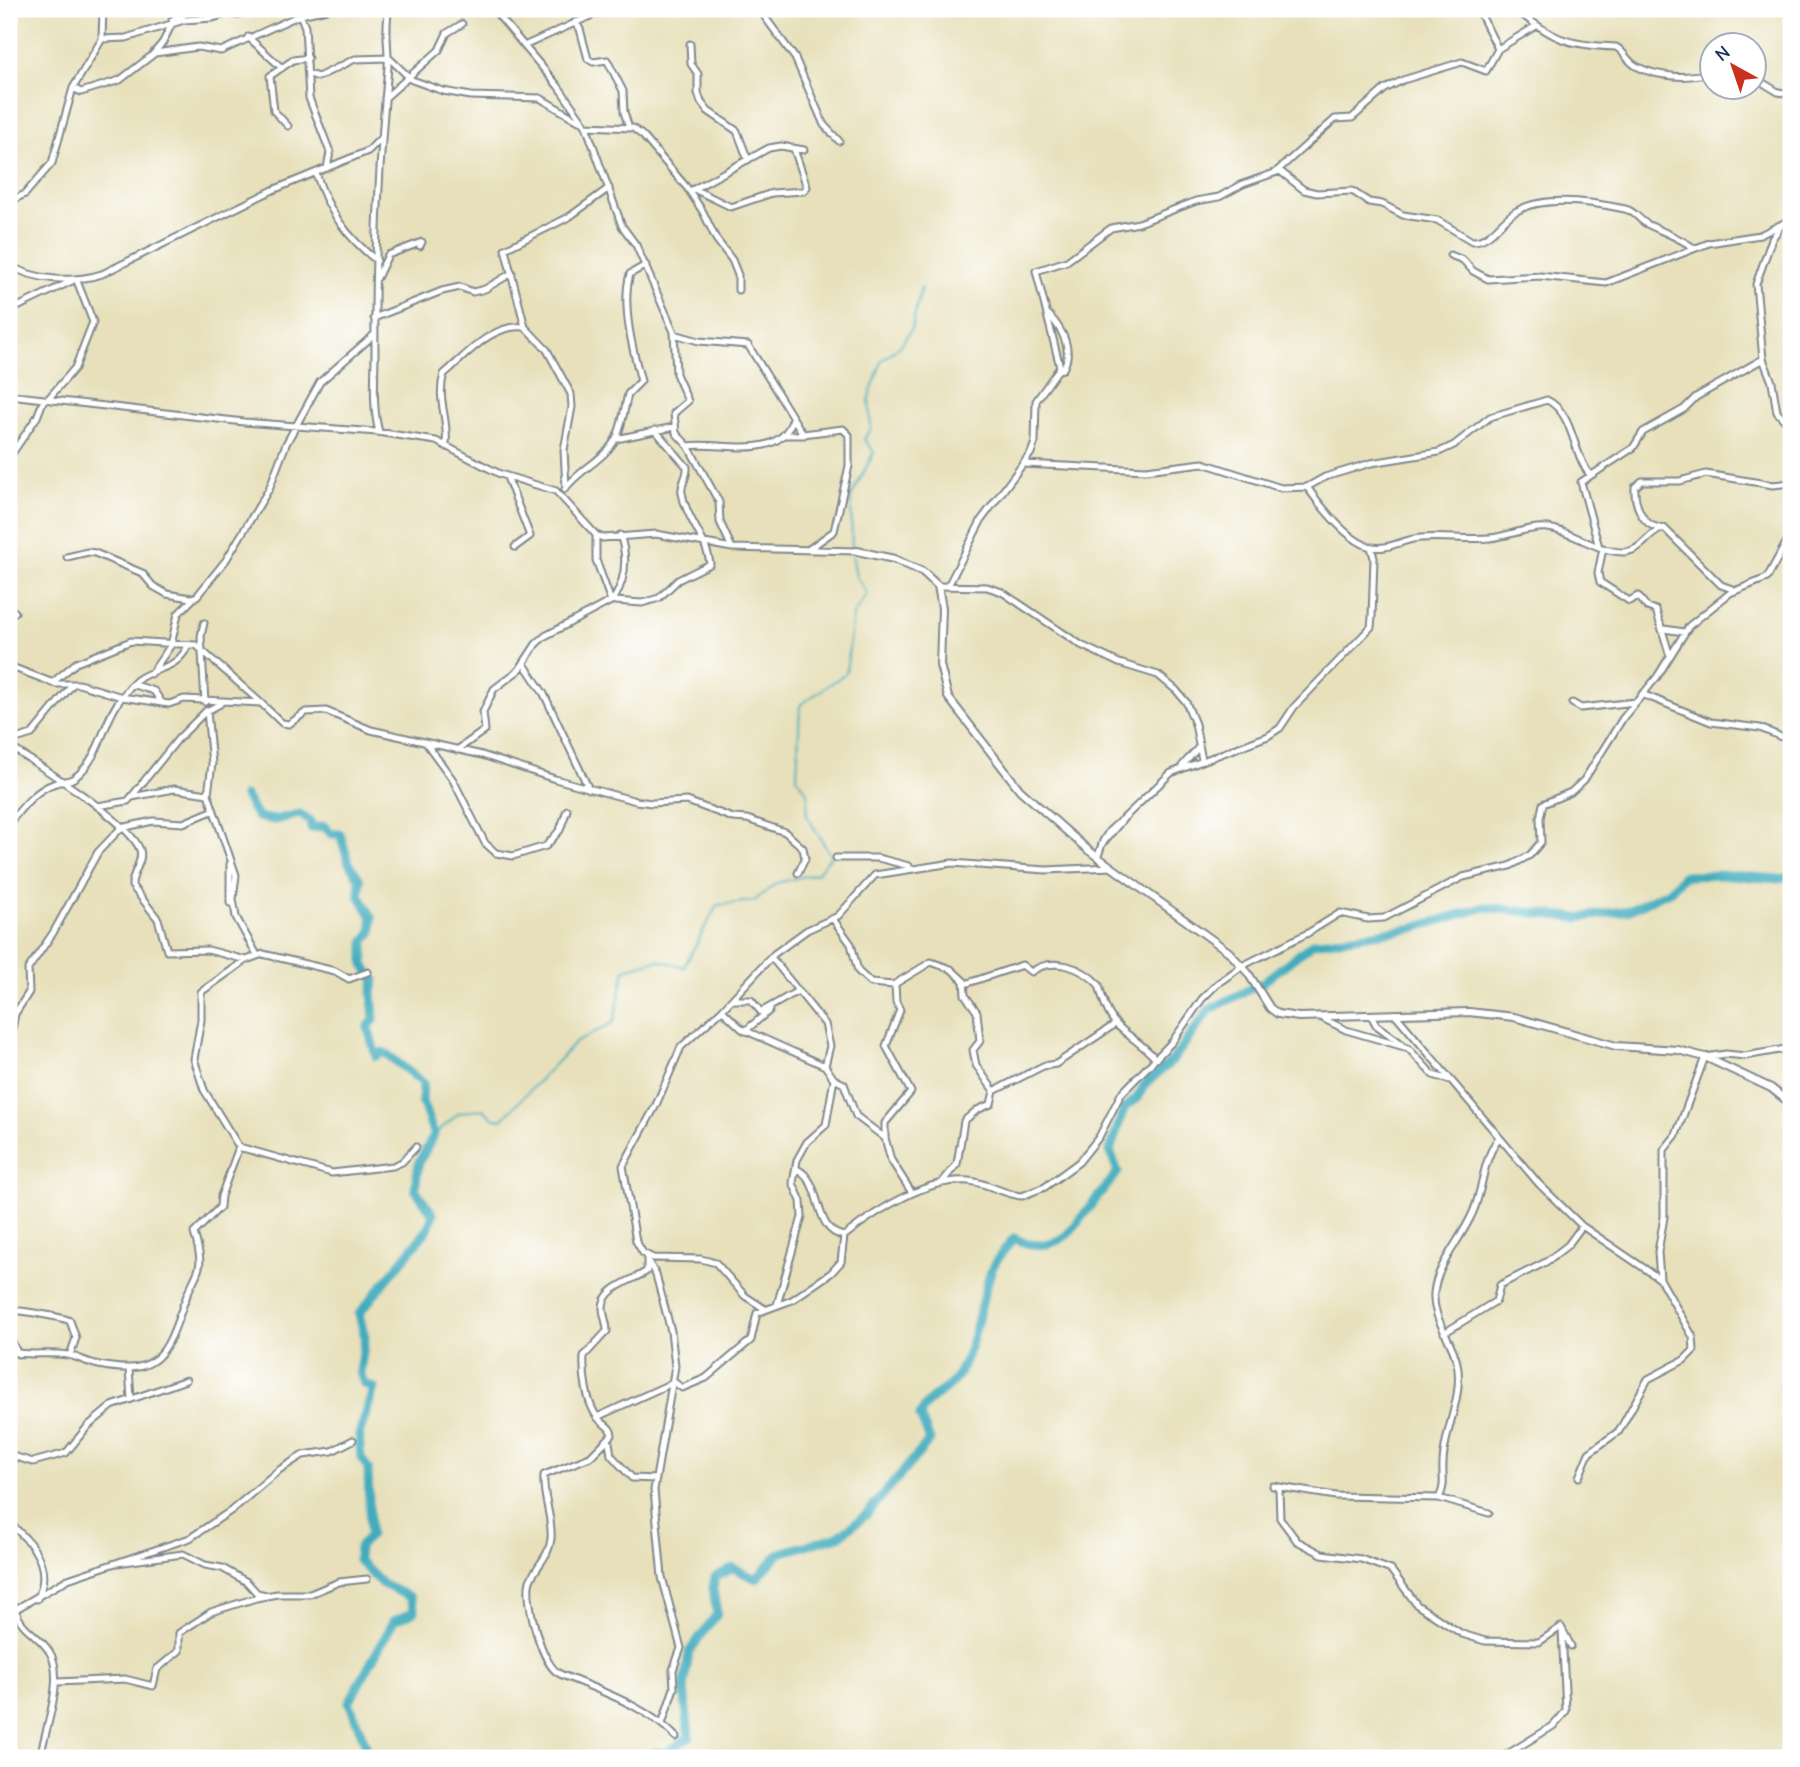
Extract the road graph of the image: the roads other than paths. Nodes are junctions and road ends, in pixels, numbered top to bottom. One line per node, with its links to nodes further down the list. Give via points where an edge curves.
1 (103, 9): 19 (street)
2 (178, 9): 14 (street)
3 (197, 9): 14 (street)
4 (249, 9): 12 (street)
5 (327, 9): 13 (street)
6 (389, 9): 25 (street, via 385,27)
7 (493, 9): 21 (street)
8 (618, 9): 15 (street)
9 (759, 9): 39 (street, via 795,58 824,125)
10 (1478, 9): 22 (street)
11 (1514, 9): 17 (street)
12 (241, 11): 14 (street)
13 (299, 12): 18 (street, via 269,31); 24 (street)
14 (172, 22): 19 (street, via 126,38); 23 (street)
15 (576, 22): 21 (street); 37 (street, via 588,59 607,60 618,78)
16 (462, 24): 29 (street, via 447,33 439,50)
17 (1536, 26): 22 (street); 28 (street, via 1563,41 1619,48 1636,65 1660,74)
18 (248, 37): 23 (street, via 221,51 198,47); 26 (street)
19 (102, 39): 31 (street)
20 (690, 44): 44 (street, via 701,102 737,131)
21 (526, 45): 34 (street)
22 (1498, 49): 46 (street, via 1483,72 1470,63 1453,64 1395,83 1352,118 1335,119)
23 (152, 54): 31 (street, via 113,83 81,92)
24 (308, 58): 26 (street, via 293,60); 27 (street)
25 (388, 58): 27 (street, via 355,59 318,77); 29 (street); 33 (street)
26 (282, 68): 35 (street, via 270,76 271,96 274,111)
27 (309, 74): 45 (street, via 309,98 331,152)
28 (1699, 74)
29 (409, 78): 33 (street); 34 (street, via 463,95 540,98)
30 (1769, 87): 32 (street)
31 (74, 88): 50 (street, via 52,163 25,194)
32 (1791, 94)
33 (385, 98): 38 (street)
34 (580, 121): 36 (street)
35 (288, 126)
36 (586, 126): 37 (street); 48 (street)
37 (629, 128): 49 (street, via 638,131)
38 (380, 138): 42 (street); 43 (street)
39 (839, 141)
40 (794, 149): 41 (street); 44 (street, via 769,148); 49 (street, via 807,187 804,191 772,193 731,207)
41 (804, 150)
42 (368, 151): 43 (street); 45 (street)
43 (380, 157): 56 (street)
44 (748, 160): 49 (street)
45 (327, 168): 47 (street)
46 (1276, 171): 54 (street, via 1304,190 1352,191 1403,215 1437,220 1472,242 1488,237 1517,210 1570,202 1626,209); 64 (street, via 1219,197 1111,228 1067,261 1038,269)
47 (316, 173): 56 (street, via 330,209 354,243); 60 (street, via 126,264)
48 (609, 188): 58 (street, via 622,226); 59 (street, via 569,217 507,246)
49 (692, 190): 62 (street, via 732,260)
50 (9, 202)
51 (1791, 219): 52 (street)
52 (1782, 224): 54 (street, via 1760,235); 69 (street, via 1763,259 1756,284)
53 (420, 246): 61 (street, via 422,242 388,255)
54 (1694, 248): 55 (street, via 1606,283 1540,276 1489,279)
55 (1450, 255)
56 (377, 261): 61 (street)
57 (9, 265): 60 (street)
58 (646, 265): 68 (street); 81 (street, via 630,274 627,290 632,348 642,381 628,394)
59 (512, 273): 65 (street, via 485,289 473,292 460,286); 66 (street)
60 (75, 281): 63 (street); 72 (street, via 93,323 75,368)
61 (376, 281): 65 (street)
62 (738, 289)
63 (9, 311)
64 (1047, 312): 70 (street); 70 (street, via 1065,334 1067,359)
65 (374, 318): 67 (street)
66 (524, 325): 82 (street, via 489,335 444,374 440,402 447,424); 91 (street, via 547,350 571,394 564,450)
67 (375, 334): 75 (street, via 326,374); 78 (street)
68 (674, 334): 73 (street, via 750,346); 76 (street, via 676,374 688,401 674,413)
69 (1763, 359): 74 (street, via 1777,412); 87 (street, via 1643,432 1633,448)
70 (1058, 370): 86 (street, via 1036,401 1035,442)
71 (9, 395): 72 (street)
72 (46, 399): 75 (street); 85 (street)
73 (793, 418): 79 (street); 80 (street)
74 (1789, 422): 84 (street)
75 (297, 425): 78 (street); 111 (street, via 269,489 235,547)
76 (674, 426): 77 (street); 83 (street)
77 (654, 430): 81 (street); 97 (street, via 687,467 682,493)
78 (379, 432): 82 (street)
79 (784, 435): 80 (street); 83 (street, via 756,448)
80 (804, 435): 102 (street, via 843,429 850,444 834,531)
81 (615, 440): 91 (street)
82 (446, 444): 88 (street)
83 (688, 446): 100 (street, via 719,502 720,522)
84 (1791, 449)
85 (9, 458)
86 (1024, 464): 90 (street, via 1146,470 1203,463 1281,488); 105 (street, via 973,533)
87 (1590, 475): 90 (street, via 1565,418 1553,403 1544,400 1490,417 1439,452 1371,463); 101 (street, via 1581,484)
88 (507, 477): 92 (street); 98 (street, via 530,536)
89 (1791, 483): 93 (street, via 1773,485 1706,474 1680,481 1642,481 1635,487 1634,498 1646,521)
90 (1307, 487): 99 (street, via 1324,511)
91 (566, 488): 92 (street)
92 (562, 495): 95 (street)
93 (1660, 528): 101 (street, via 1638,548 1626,552); 106 (street, via 1670,532)
94 (1791, 534): 108 (street, via 1767,578)
95 (596, 535): 96 (street); 110 (street, via 596,560)
96 (620, 535): 97 (street, via 656,534); 110 (street, via 625,573)
97 (708, 546): 100 (street); 110 (street, via 709,566 678,580 662,597 642,603)
98 (514, 547)
99 (1371, 547): 101 (street, via 1390,547 1417,538 1486,538 1548,528); 142 (street, via 1371,627 1294,707 1280,728)
100 (732, 548): 102 (street)
101 (1601, 548): 115 (street, via 1600,582 1626,600 1640,596 1647,607 1656,610)
102 (807, 551): 103 (street)
103 (857, 551): 107 (street, via 894,559 923,572)
104 (67, 557): 111 (street, via 96,553 142,573 167,594)
105 (949, 584): 107 (street); 140 (street, via 1002,592 1081,645 1158,675 1186,702)
106 (1721, 585): 108 (street); 109 (street)
107 (937, 586): 153 (street, via 942,608 940,665 948,696 1020,790)
108 (1736, 590): 109 (street)
109 (1726, 595): 116 (street)
110 (613, 597): 121 (street, via 545,636)
111 (194, 598): 117 (street, via 178,614)
112 (9, 608): 113 (street)
113 (15, 612)
114 (204, 623): 119 (street)
115 (1664, 629): 116 (street); 120 (street)
116 (1685, 632): 120 (street)
117 (172, 645): 118 (street); 123 (street); 124 (street, via 131,641 76,663)
118 (188, 645): 119 (street); 123 (street, via 168,667)
119 (203, 651): 129 (street); 133 (street)
120 (1669, 656): 127 (street)
121 (524, 664): 141 (street, via 494,689 483,712 485,730); 145 (street, via 544,694)
122 (9, 666): 124 (street)
123 (151, 674): 126 (street)
124 (52, 683): 125 (street)
125 (73, 684): 128 (street); 136 (street, via 32,734 19,738)
126 (132, 684): 128 (street); 132 (street, via 154,691)
127 (1642, 694): 131 (street); 137 (street, via 1710,722 1760,728)
128 (122, 697): 132 (street); 144 (street, via 87,766)
129 (205, 702): 130 (street); 132 (street); 135 (street)
130 (223, 702): 133 (street); 135 (street)
131 (1636, 702): 134 (street, via 1581,708); 162 (street, via 1584,779 1571,792 1543,804 1541,842 1530,855 1510,866 1463,877 1384,918 1340,913)
132 (162, 703)
133 (261, 703): 138 (street, via 282,723 289,724 306,712 326,711 371,730)
134 (1572, 703)
135 (205, 711): 146 (street, via 212,764); 147 (street)
136 (9, 733)
137 (1791, 741)
138 (426, 743): 141 (street); 149 (street, via 453,780 485,843 496,853 513,856 546,846 560,831)
139 (9, 746): 144 (street)
140 (1198, 748): 142 (street); 143 (street)
141 (457, 750): 145 (street)
142 (1202, 760): 143 (street)
143 (1171, 773): 153 (street, via 1109,831)
144 (66, 783): 148 (street); 151 (street, via 52,783 37,793)
145 (589, 789): 157 (street, via 645,803 682,800 785,832 805,852)
146 (208, 794): 147 (street, via 174,789); 150 (street)
147 (132, 797): 148 (street, via 123,803)
148 (97, 806): 152 (street)
149 (567, 810)
150 (212, 811): 152 (street, via 183,823 153,821); 159 (street, via 231,859 229,899)
151 (9, 823)
152 (121, 828): 161 (street, via 140,850 132,886 158,919 167,951 208,950); 175 (street, via 88,866 53,933 29,966 29,992)
153 (1098, 856): 156 (street)
154 (835, 858): 155 (street, via 878,858)
155 (912, 867): 156 (street, via 952,863 1046,870); 158 (street, via 871,877)
156 (1115, 867): 162 (street)
157 (798, 873)
158 (833, 919): 160 (street, via 807,930); 164 (street, via 851,944 856,967 866,980)
159 (257, 955): 161 (street); 163 (street, via 335,971 349,979)
160 (771, 957): 166 (street); 167 (street)
161 (246, 960): 188 (street, via 201,992 201,1020 193,1052 204,1090)
162 (1242, 965): 172 (street, via 1265,1003 1278,1014); 180 (street, via 1202,999)
163 (368, 972)
164 (895, 984): 165 (street, via 933,962 951,969); 186 (street, via 900,1010 886,1046 911,1091 885,1123)
165 (965, 984): 173 (street, via 1021,965 1031,972 1043,965 1069,965 1099,985 1100,998); 184 (street, via 965,995 979,1024 974,1060)
166 (796, 992): 168 (street); 181 (street, via 815,1008 827,1029 830,1046)
167 (732, 1000): 168 (street, via 751,1000 761,1012); 169 (street)
168 (775, 1006): 174 (street)
169 (722, 1010): 174 (street); 195 (street, via 681,1047 656,1105 624,1160 635,1236)
170 (1395, 1014): 171 (street); 179 (street, via 1469,1012 1514,1017 1616,1046 1678,1050); 183 (street)
171 (1371, 1015): 172 (street); 177 (street, via 1376,1025)
172 (1318, 1016): 177 (street, via 1346,1030)
173 (1114, 1026): 180 (street); 184 (street, via 1056,1064)
174 (745, 1031): 181 (street)
175 (9, 1035): 176 (street)
176 (9, 1045)
177 (1408, 1048): 183 (street, via 1433,1075)
178 (1791, 1048): 179 (street)
179 (1706, 1057): 185 (street, via 1771,1088); 196 (street, via 1676,1135 1664,1150)
180 (1156, 1059): 191 (street, via 1121,1094 1090,1149 1068,1173 1045,1187 1017,1195 974,1182)
181 (825, 1066): 182 (street)
182 (834, 1079): 186 (street, via 844,1084 859,1119); 190 (street, via 826,1125 804,1146)
183 (1450, 1080): 187 (street)
184 (995, 1091): 191 (street, via 991,1104 964,1121 957,1164)
185 (1791, 1104)
186 (885, 1138): 192 (street, via 891,1160)
187 (1499, 1138): 193 (street); 200 (street, via 1482,1168 1475,1208 1438,1278 1435,1308)
188 (239, 1147): 189 (street, via 332,1173 393,1166); 205 (street, via 220,1207 194,1233 200,1270 171,1339 154,1363)
189 (416, 1147)
190 (797, 1169): 194 (street, via 813,1186 826,1225); 197 (street, via 793,1183 802,1217)
191 (941, 1182): 192 (street)
192 (912, 1193): 194 (street)
193 (1582, 1226): 196 (street); 200 (street, via 1568,1245 1546,1262 1500,1285 1496,1301)
194 (844, 1236): 197 (street, via 838,1267)
195 (647, 1258): 198 (street, via 710,1261 723,1269 744,1296); 207 (street, via 672,1336); 209 (street, via 645,1273 607,1297 603,1308 607,1331 584,1356)
196 (1660, 1279): 213 (street, via 1693,1337 1694,1350 1648,1379 1619,1431 1590,1452)
197 (778, 1305): 198 (street)
198 (765, 1309): 207 (street, via 757,1313 751,1340 706,1378 682,1388)
199 (9, 1310): 204 (street, via 27,1309 39,1316 70,1321 76,1338)
200 (1444, 1333): 215 (street, via 1458,1373 1443,1463 1445,1486)
201 (9, 1336): 203 (street)
202 (9, 1352): 203 (street)
203 (18, 1354): 204 (street)
204 (70, 1355): 205 (street, via 99,1365)
205 (130, 1368): 208 (street)
206 (186, 1380): 208 (street)
207 (674, 1382): 209 (street); 214 (street)
208 (131, 1399): 212 (street, via 96,1419 66,1453 33,1462)
209 (597, 1417): 211 (street, via 612,1430)
210 (353, 1440): 218 (street, via 332,1451 303,1455 190,1538)
211 (609, 1442): 214 (street, via 611,1455 632,1478); 227 (street, via 590,1457 544,1475 551,1541 529,1584 531,1607 552,1670 595,1687)
212 (9, 1455)
213 (1579, 1477)
214 (656, 1479): 227 (street, via 662,1577 681,1648)
215 (1439, 1499): 216 (street); 224 (street, via 1336,1496 1276,1487 1280,1518 1297,1541 1317,1552 1361,1559 1391,1570 1417,1605 1462,1634 1485,1641 1539,1642)
216 (1489, 1513)
217 (9, 1523): 221 (street, via 44,1564)
218 (107, 1564): 220 (street, via 183,1554 233,1574 258,1594); 221 (street, via 64,1580)
219 (368, 1579): 220 (street, via 349,1580 310,1594)
220 (269, 1595): 226 (street, via 211,1612 182,1630 177,1638 179,1651 157,1669 153,1686 125,1679)
221 (37, 1598): 222 (street)
222 (15, 1609): 223 (street); 226 (street, via 23,1628 52,1654)
223 (9, 1613)
224 (1561, 1627): 225 (street); 230 (street, via 1566,1711 1553,1726)
225 (1571, 1646)
226 (57, 1682): 229 (street)
227 (662, 1724): 228 (street)
228 (676, 1737)
229 (40, 1758)
230 (1502, 1758)

